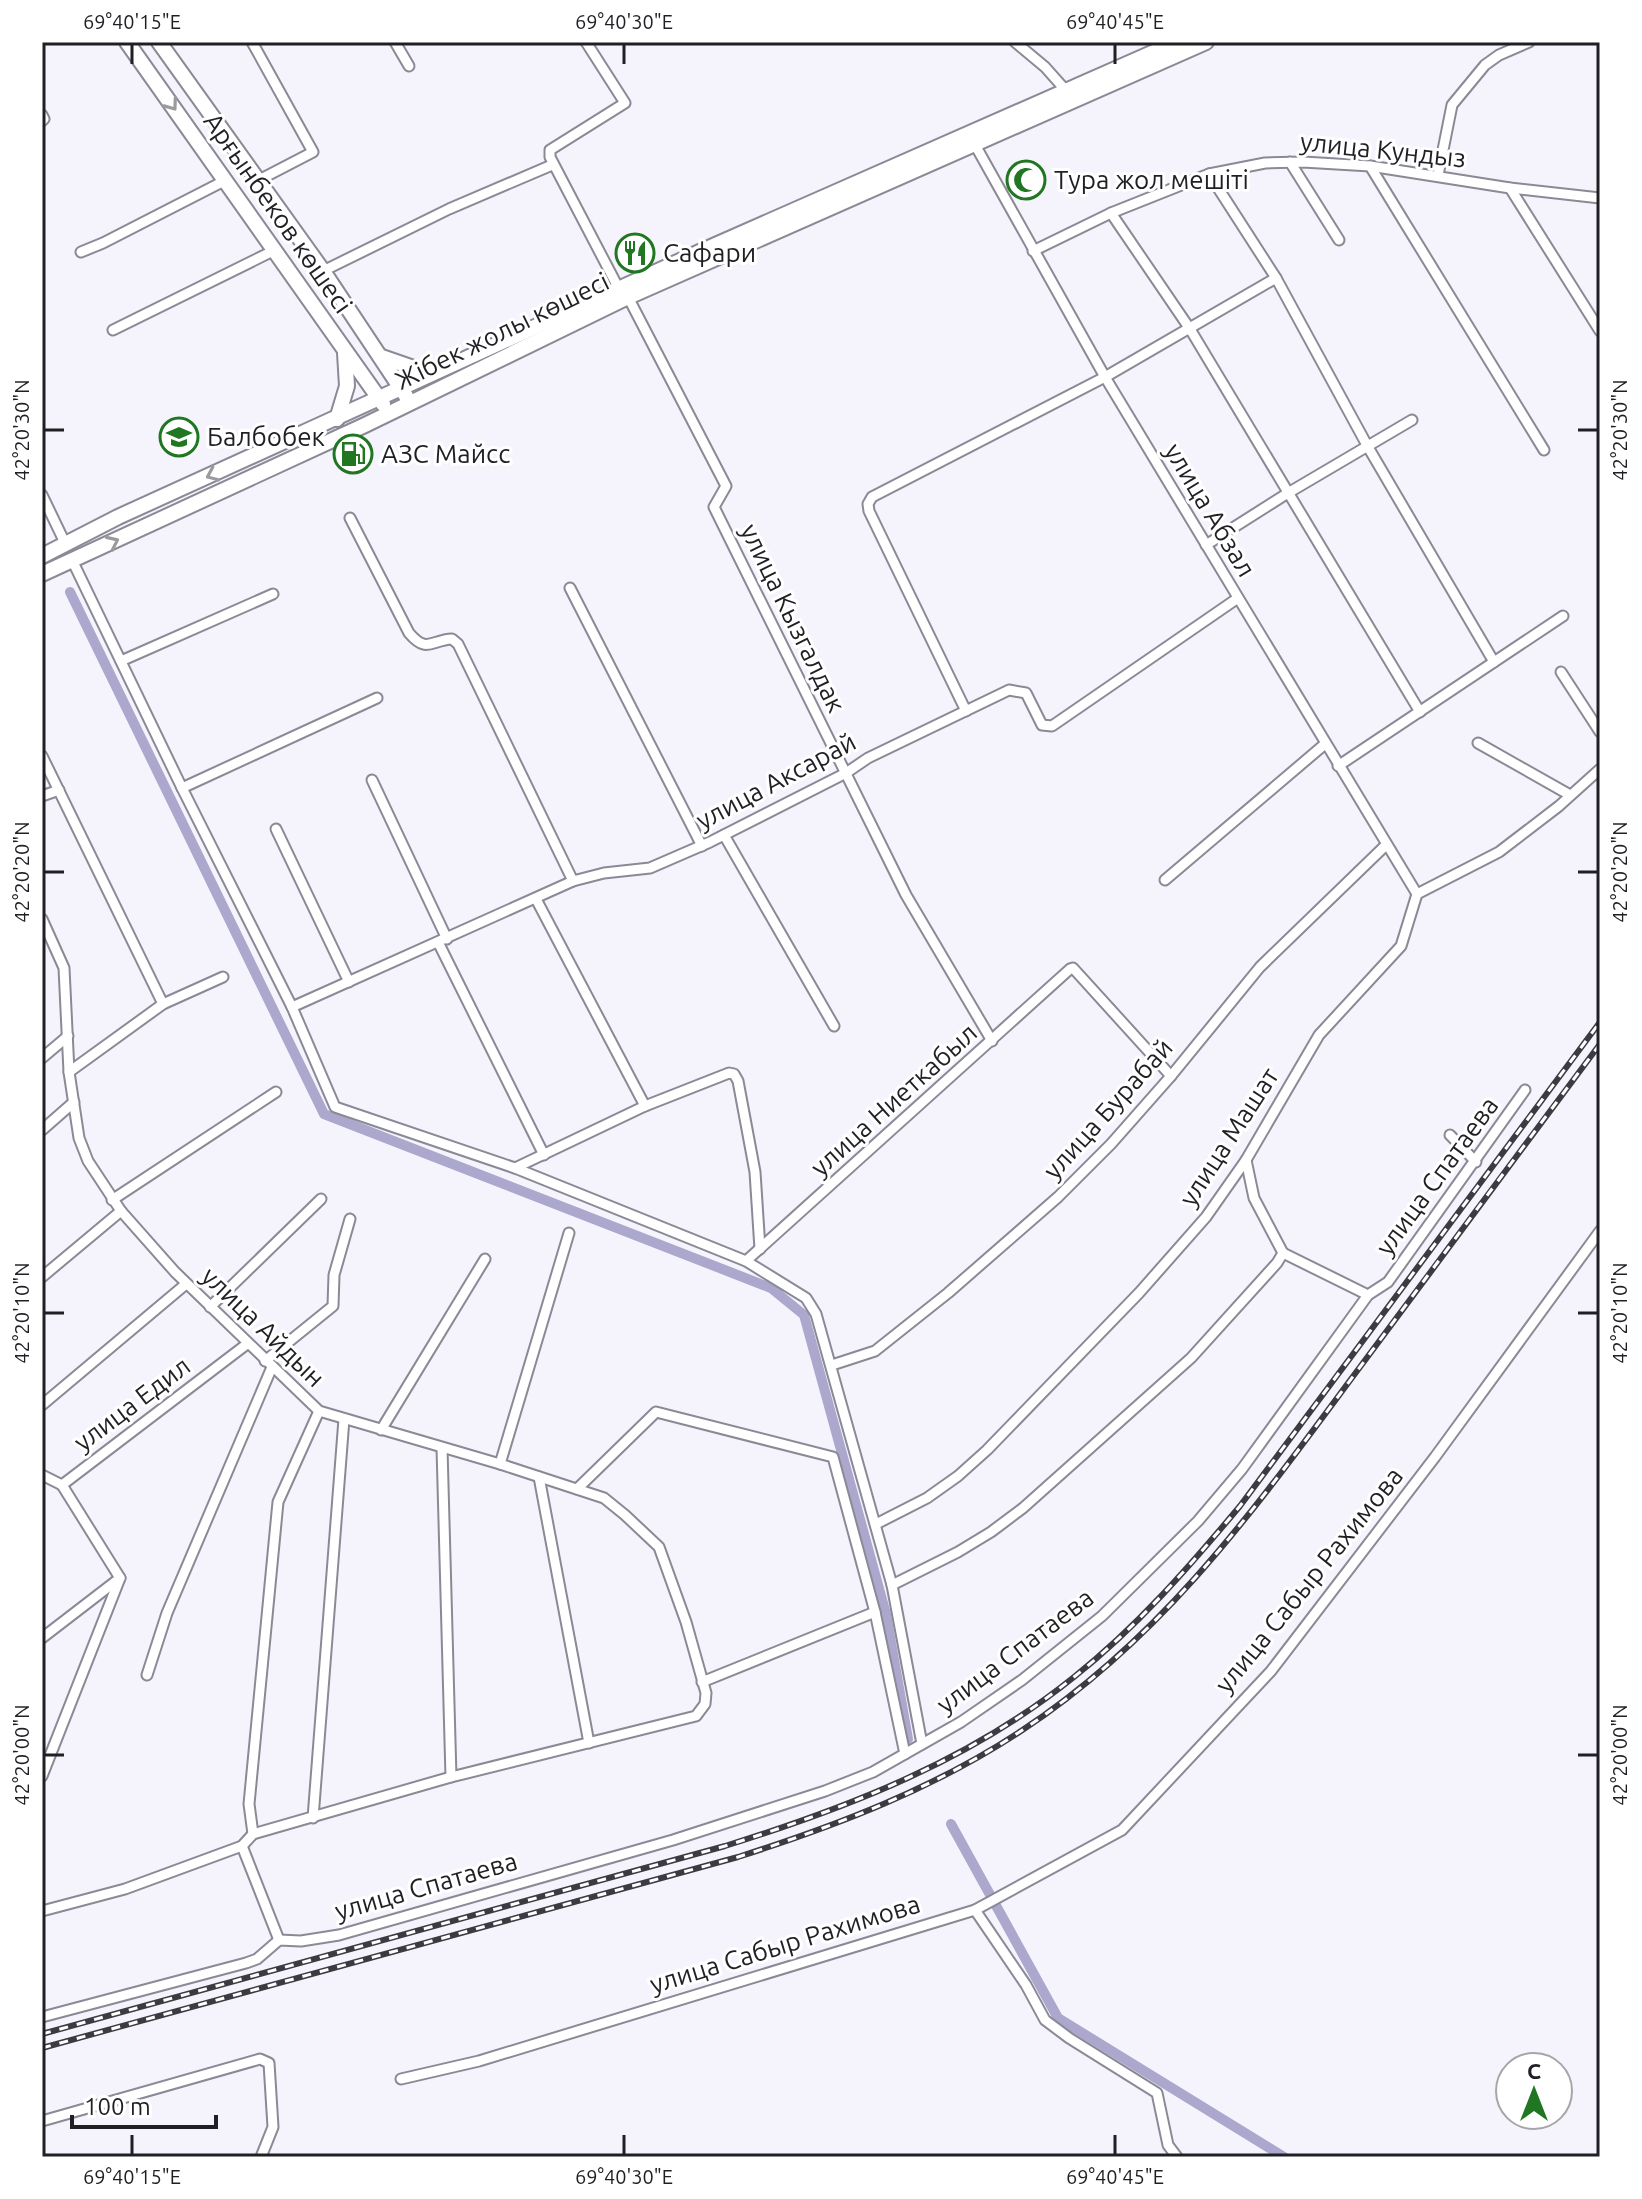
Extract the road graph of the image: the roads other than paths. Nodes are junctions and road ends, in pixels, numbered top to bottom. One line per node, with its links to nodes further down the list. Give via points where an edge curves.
1 (127, 42): 18 (main road, Арғынбеков көшесі, one-way to 18)
2 (159, 42): 19 (main road, Арғынбеков көшесі)
3 (252, 42): 19 (street, via 313,152)
4 (395, 42): 10 (street)
5 (586, 42): 14 (street, via 625,103 550,150)
6 (1015, 42): 11 (street)
7 (1177, 42): 11 (main road, Жібек жолы көшесі)
8 (1206, 42): 11 (main road, Жібек жолы көшесі)
9 (1529, 42): 17 (street, via 1485,65 1452,105)
10 (409, 66)
11 (1070, 96): 12 (main road, Жібек жолы көшесі); 31 (main road, Жібек жолы көшесі, via 942,145)
12 (974, 143): 27 (street, улица Абзал); 31 (main road, Жібек жолы көшесі)
13 (1290, 162): 15 (street, улица Кундыз); 16 (street, улица Кундыз); 25 (street)
14 (552, 165): 29 (street); 31 (street)
15 (1370, 166): 17 (street, улица Кундыз); 46 (street)
16 (1209, 174): 24 (street, улица Кундыз); 30 (street)
17 (1438, 175): 20 (street, улица Кундыз)
18 (226, 180): 26 (main road, Арғынбеков көшесі); 28 (street)
19 (259, 180): 29 (main road, Арғынбеков көшесі)
20 (1510, 188): 22 (street, улица Кундыз); 34 (street)
21 (1600, 188): 22 (street)
22 (1584, 196): 23 (street, улица Кундыз)
23 (1600, 198)
24 (1111, 213): 27 (street, улица Кундыз); 32 (street)
25 (1339, 240)
26 (275, 250): 33 (street); 35 (main road, Арғынбеков көшесі)
27 (1033, 251): 38 (street, улица Абзал)
28 (81, 252)
29 (323, 271): 36 (main road, Арғынбеков көшесі)
30 (1276, 278): 32 (street); 45 (street)
31 (623, 293): 37 (main road, Жібек жолы көшесі); 41 (main road, Жібек жолы көшесі); 71 (street, улица Кызгалдак, via 726,486 714,507)
32 (1190, 329): 38 (street); 47 (street)
33 (113, 330)
34 (1600, 331)
35 (344, 348): 40 (main road, Арғынбеков көшесі); 43 (main road, via 347,386)
36 (379, 356): 37 (main road); 39 (main road, Арғынбеков көшесі)
37 (431, 374): 39 (main road, Жібек жолы көшесі)
38 (1105, 377): 51 (street, улица Абзал); 63 (street, via 872,497 868,504)
39 (402, 388): 40 (main road, Жібек жолы көшесі); 41 (main road, Арғынбеков көшесі)
40 (379, 398): 42 (main road, Арғынбеков көшесі); 43 (main road, Жібек жолы көшесі)
41 (410, 403): 42 (main road, Жібек жолы көшесі)
42 (390, 413): 53 (main road, Жібек жолы көшесі, one-way to 42)
43 (337, 419): 50 (main road, Жібек жолы көшесі, one-way to 50)
44 (1412, 420): 45 (street)
45 (1368, 447): 47 (street); 60 (street)
46 (1544, 450)
47 (1288, 493): 51 (street); 64 (street)
48 (42, 495): 50 (street)
49 (350, 518): 82 (street, via 417,643 427,646 452,639 458,644)
50 (66, 545): 52 (main road, Жібек жолы көшесі)
51 (1206, 545): 57 (street, улица Абзал)
52 (42, 556)
53 (72, 560): 54 (main road, Жібек жолы көшесі); 59 (street)
54 (42, 574)
55 (570, 588): 80 (street)
56 (273, 594): 59 (street)
57 (1238, 598): 63 (street, улица Аксарай, via 1052,726 1042,725 1026,693 1017,690); 67 (street, улица Абзал)
58 (1563, 616): 60 (street)
59 (121, 661): 73 (street)
60 (1494, 662): 64 (street)
61 (1561, 672): 65 (street)
62 (377, 698): 73 (street)
63 (966, 711): 71 (street, улица Аксарай)
64 (1420, 712): 69 (street)
65 (1600, 732)
66 (1478, 743): 75 (street)
67 (1325, 744): 69 (street, улица Абзал); 81 (street)
68 (42, 756): 74 (street)
69 (1338, 766): 79 (street, улица Абзал)
70 (1600, 769): 75 (street)
71 (846, 773): 78 (street, улица Аксарай); 93 (street, улица Кызгалдак, via 906,895)
72 (372, 780): 86 (street)
73 (182, 788): 90 (street)
74 (59, 790): 76 (street); 89 (street)
75 (1570, 795): 83 (street, via 1499,852)
76 (42, 796)
77 (276, 829): 88 (street)
78 (724, 835): 80 (street, улица Аксарай); 91 (street)
79 (1386, 845): 83 (street, улица Абзал); 96 (street, улица Бурабай, via 1260,967)
80 (702, 846): 82 (street, улица Аксарай, via 650,868)
81 (1165, 880)
82 (573, 881): 84 (street, улица Аксарай)
83 (1417, 894): 104 (street, улица Машат, via 1401,946 1319,1035)
84 (536, 899): 86 (street, улица Аксарай); 100 (street)
85 (43, 924): 92 (street, улица Айдын, via 64,968)
86 (442, 940): 88 (street, улица Аксарай); 103 (street)
87 (223, 977): 89 (street)
88 (349, 982): 90 (street, улица Аксарай)
89 (163, 1004): 95 (street)
90 (292, 1007): 106 (street, via 335,1107)
91 (834, 1026)
92 (68, 1036): 94 (street); 95 (street, улица Айдын)
93 (992, 1041): 96 (street, улица Ниеткабыл, via 1073,968); 113 (street, улица Ниеткабыл)
94 (42, 1058)
95 (69, 1072): 99 (street, улица Айдын)
96 (1171, 1076): 123 (street, улица Бурабай, via 1058,1197 948,1293 875,1351)
97 (1525, 1090): 105 (street, улица Спатаева)
98 (276, 1092): 108 (street)
99 (74, 1102): 101 (street); 108 (street, улица Айдын, via 79,1138)
100 (645, 1106): 103 (street); 113 (street, via 734,1074 755,1172)
101 (42, 1130)
102 (1450, 1135): 105 (street)
103 (544, 1155): 106 (street)
104 (1246, 1160): 114 (street, via 1254,1198); 134 (street, улица Машат, via 1206,1217 1149,1282 987,1450 927,1498)
105 (1476, 1162): 119 (street, улица Спатаева, via 1388,1282)
106 (515, 1168): 116 (street)
107 (321, 1199): 120 (street)
108 (112, 1200): 109 (street, улица Айдын)
109 (121, 1211): 117 (street); 118 (street, улица Айдын)
110 (350, 1219): 122 (street, via 334,1275 333,1306)
111 (1600, 1231): 149 (street, улица Сабыр Рахимова, via 1271,1671 1122,1830)
112 (569, 1233): 129 (street)
113 (760, 1249): 116 (street, улица Ниеткабыл)
114 (1283, 1253): 119 (street); 136 (street, via 1191,1358 1023,1508 969,1545)
115 (485, 1259): 127 (street)
116 (746, 1261): 123 (street, via 806,1298)
117 (42, 1277)
118 (186, 1284): 120 (street, улица Айдын); 124 (street)
119 (1368, 1295): 142 (street, улица Спатаева, via 1242,1469 1159,1561 1102,1616 1022,1680)
120 (210, 1307): 121 (street, улица Айдын)
121 (247, 1344): 122 (street, улица Айдын); 132 (street, улица Едил)
122 (269, 1364): 125 (street, улица Айдын); 139 (street, via 167,1613)
123 (832, 1365): 134 (street)
124 (42, 1405)
125 (319, 1411): 126 (street, улица Айдын); 147 (street, via 278,1502 249,1804)
126 (344, 1419): 127 (street, улица Айдын); 146 (street)
127 (381, 1430): 128 (street, улица Айдын)
128 (442, 1448): 129 (street, улица Айдын); 145 (street)
129 (500, 1464): 131 (street, улица Айдын)
130 (42, 1475): 132 (street, улица Едил)
131 (539, 1477): 133 (street, улица Айдын); 141 (street)
132 (62, 1485): 135 (street)
133 (577, 1489): 137 (street, via 656,1412 833,1457); 140 (street, улица Айдын, via 604,1498 659,1547)
134 (876, 1524): 136 (street)
135 (120, 1578): 138 (street); 144 (street)
136 (892, 1585): 142 (street)
137 (875, 1612): 140 (street); 143 (street)
138 (42, 1638)
139 (147, 1675)
140 (702, 1682): 141 (street, улица Айдын, via 705,1704 696,1716)
141 (589, 1743): 145 (street)
142 (922, 1744): 143 (street, улица Спатаева)
143 (905, 1754): 151 (street, улица Спатаева, via 825,1791 673,1840 339,1935)
144 (42, 1776)
145 (451, 1777): 146 (street)
146 (313, 1818): 147 (street)
147 (253, 1834): 148 (street)
148 (242, 1846): 150 (street, via 125,1889); 151 (street)
149 (975, 1910): 153 (street, улица Сабыр Рахимова, via 479,2061); 156 (street, via 1045,2020 1157,2093 1168,2145)
150 (42, 1911)
151 (279, 1940): 152 (street, via 246,1963)
152 (42, 2017)
153 (401, 2079)
154 (42, 2121): 155 (street, via 260,2059 269,2063 273,2127)
155 (261, 2157)
156 (1177, 2157)

